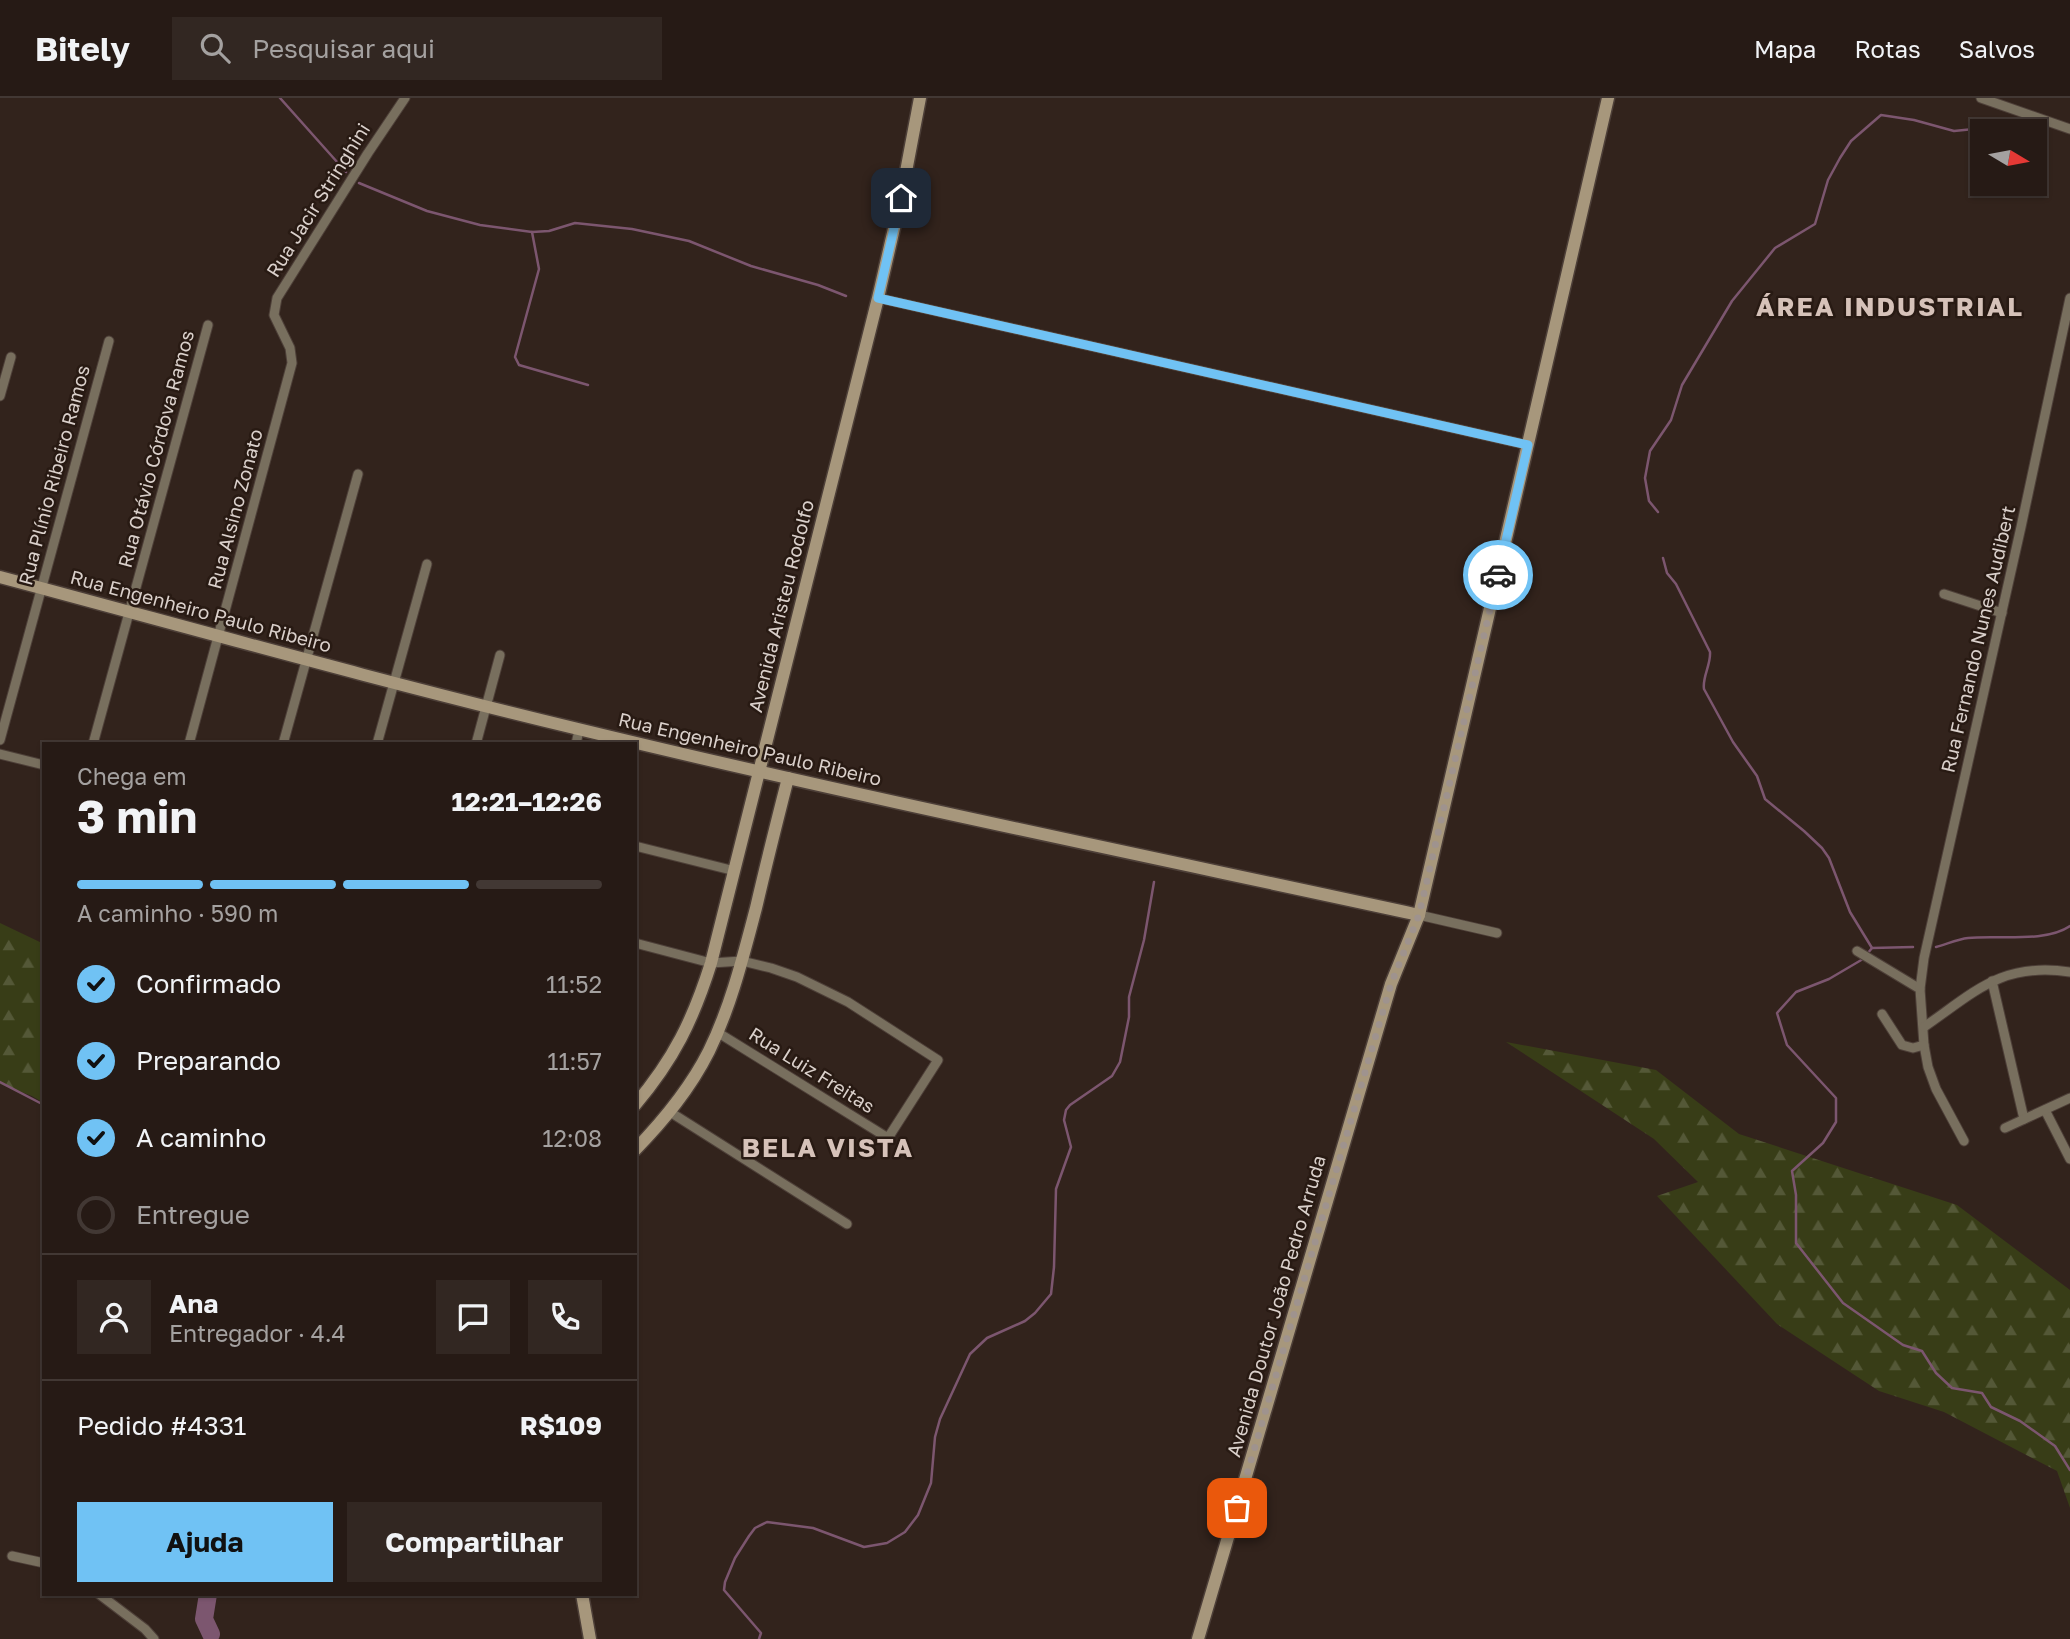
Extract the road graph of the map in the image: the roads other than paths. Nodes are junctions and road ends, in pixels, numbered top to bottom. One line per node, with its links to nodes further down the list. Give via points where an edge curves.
1 (405, 98): 11 (street, Rua Jacir Stringhini, via 277,298 274,315)
2 (920, 98): 6 (street, Avenida Aristeu Rodolfo)
3 (1608, 98): 13 (street, Avenida Doutor João Pedro Arruda)
4 (1981, 98): 5 (street)
5 (2070, 129)
6 (878, 298): 13 (street); 38 (street, Avenida Aristeu Rodolfo)
7 (2070, 298): 20 (street, Rua Fernando Nunes Audibert)
8 (208, 326): 19 (street, Rua Otávio Córdova Ramos)
9 (109, 341): 17 (street, Rua Plínio Ribeiro Ramos)
10 (10, 357): 12 (street)
11 (292, 363): 21 (street, Rua Alsino Zonato)
12 (0, 396)
13 (1528, 445): 42 (street, Avenida Doutor João Pedro Arruda, via 1427,880 1413,905)
14 (358, 474): 23 (street)
15 (427, 564): 24 (street)
16 (0, 577): 17 (street, Rua Engenheiro Paulo Ribeiro)
17 (41, 588): 19 (street, Rua Engenheiro Paulo Ribeiro); 27 (street, Rua Plínio Ribeiro Ramos)
18 (1944, 594): 20 (street)
19 (129, 611): 21 (street, Rua Engenheiro Paulo Ribeiro); 28 (street, Rua Otávio Córdova Ramos)
20 (2002, 613): 50 (street, Rua Fernando Nunes Audibert)
21 (219, 635): 23 (street, Rua Engenheiro Paulo Ribeiro); 29 (street, Rua Alsino Zonato)
22 (500, 655): 25 (street)
23 (307, 659): 24 (street, Rua Engenheiro Paulo Ribeiro); 30 (street)
24 (394, 682): 25 (street, Rua Engenheiro Paulo Ribeiro); 31 (street)
25 (486, 707): 26 (street, Rua Engenheiro Paulo Ribeiro); 32 (street)
26 (579, 730): 33 (street); 34 (street, Rua Engenheiro Paulo Ribeiro)
27 (0, 740)
28 (94, 742)
29 (190, 742)
30 (284, 742)
31 (378, 742)
32 (477, 742)
33 (576, 742)
34 (632, 742)
35 (637, 743): 38 (street, Rua Engenheiro Paulo Ribeiro)
36 (0, 754): 37 (street)
37 (42, 764)
38 (759, 771): 39 (street, Rua Engenheiro Paulo Ribeiro); 41 (street, Avenida Aristeu Rodolfo)
39 (788, 778): 42 (street, Rua Engenheiro Paulo Ribeiro); 46 (street)
40 (637, 846): 41 (street)
41 (735, 871): 47 (street, Avenida Aristeu Rodolfo)
42 (1419, 915): 43 (street, Rua Engenheiro Paulo Ribeiro); 71 (street, Avenida Doutor João Pedro Arruda, via 1401,934 1391,984)
43 (1497, 933)
44 (637, 944): 47 (street)
45 (1857, 951): 50 (street)
46 (742, 961): 47 (street); 53 (street); 53 (street, Rua Luiz Freitas, via 821,988 938,1060 888,1138)
47 (711, 963): 56 (street, Avenida Aristeu Rodolfo, via 687,1029)
48 (2070, 972): 49 (street, via 2029,970)
49 (1992, 981): 52 (street); 59 (street)
50 (1920, 989): 52 (street)
51 (1882, 1014): 54 (street, via 1902,1045)
52 (1924, 1027): 54 (street)
53 (718, 1032): 58 (street)
54 (1924, 1045): 61 (street, via 1936,1089)
55 (2070, 1098): 57 (street)
56 (637, 1102)
57 (2045, 1110): 59 (street); 63 (street)
58 (670, 1112): 62 (street); 64 (street)
59 (2024, 1119): 60 (street)
60 (2005, 1128)
61 (1964, 1141)
62 (637, 1144)
63 (2070, 1159)
64 (847, 1224)
65 (12, 1556): 66 (street)
66 (42, 1563)
67 (102, 1596): 69 (street)
68 (582, 1596): 70 (street)
69 (154, 1639)
70 (590, 1639)
71 (1198, 1639)

